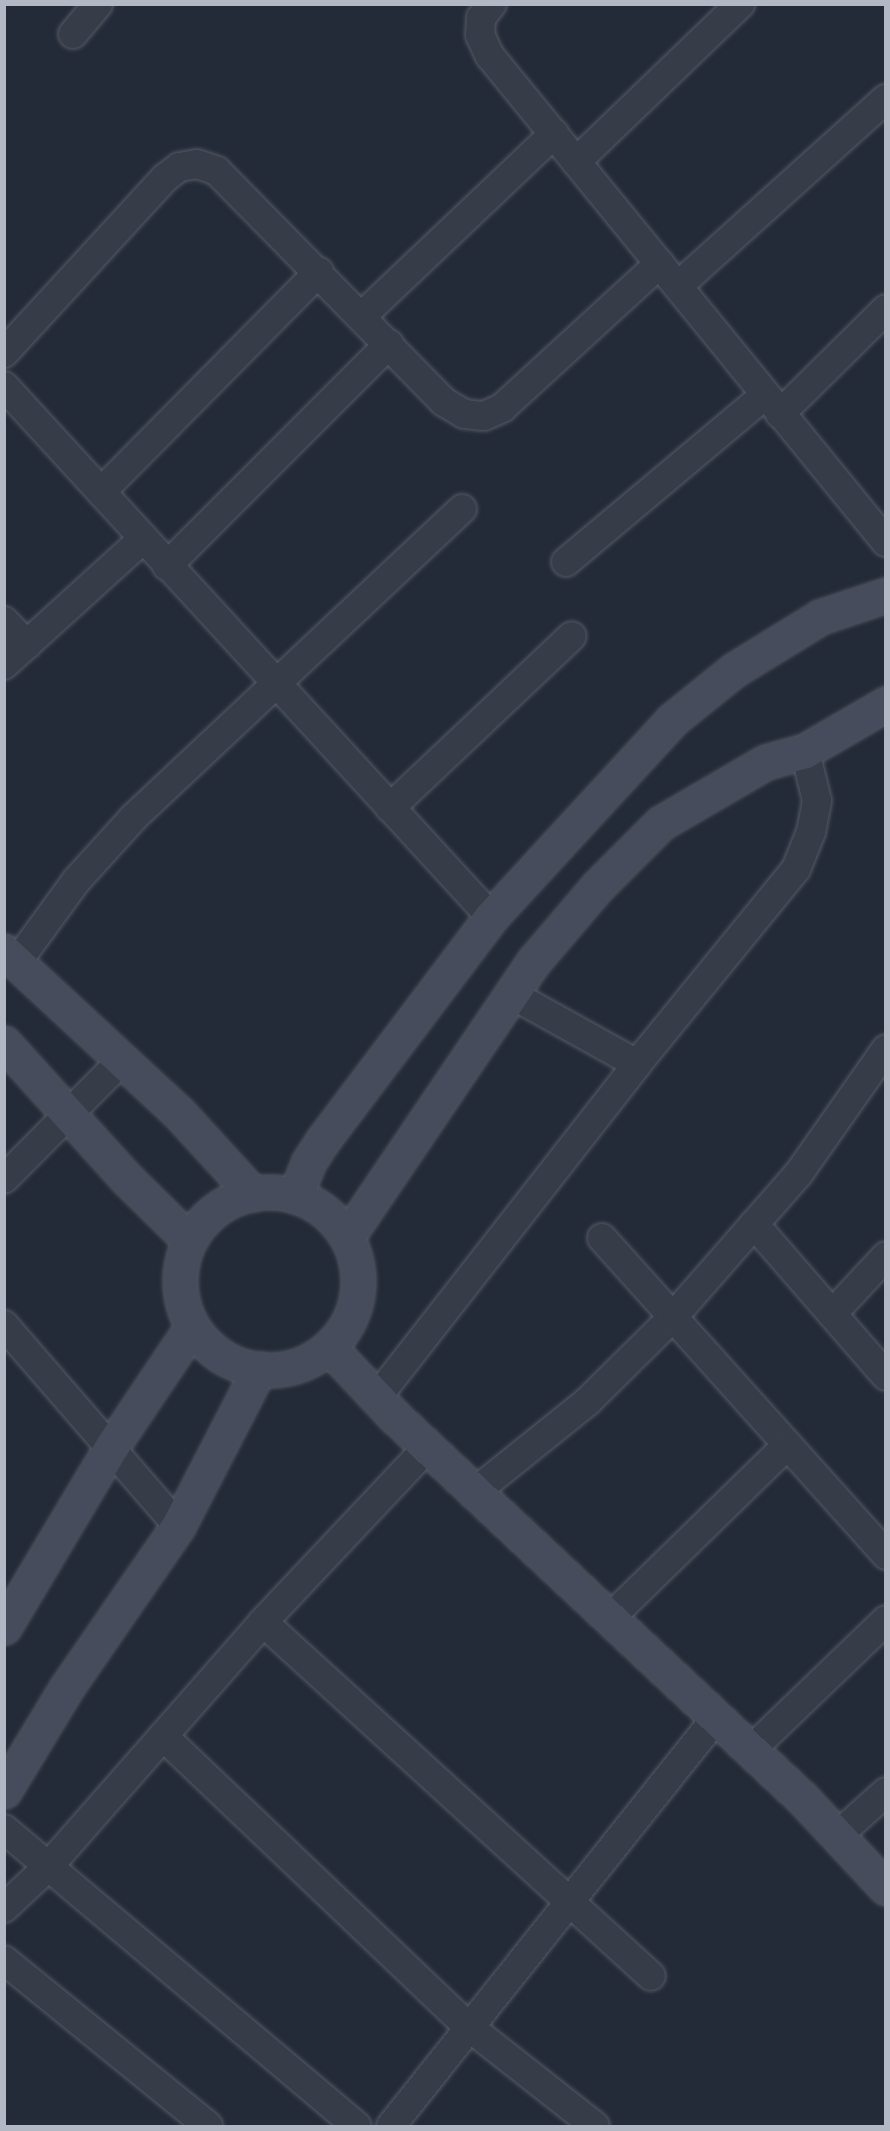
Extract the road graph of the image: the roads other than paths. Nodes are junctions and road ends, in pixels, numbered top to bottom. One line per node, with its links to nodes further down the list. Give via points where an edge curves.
1 (98, 4): 4 (street)
2 (492, 4): 6 (street, via 481,18 484,45)
3 (740, 4): 7 (street)
4 (73, 34)
5 (885, 99): 10 (street)
6 (554, 134): 7 (street); 12 (street)
7 (576, 162): 8 (street)
8 (660, 263): 10 (street); 13 (street, via 502,408 484,416 464,414 444,402)
9 (319, 272): 12 (street); 14 (street, via 217,171 197,164 179,167); 17 (street)
10 (678, 286): 16 (street)
11 (885, 309): 16 (street)
12 (362, 316): 13 (street)
13 (389, 344): 22 (street)
14 (4, 353)
15 (4, 386): 17 (street)
16 (772, 404): 20 (street); 21 (street)
17 (100, 492): 19 (street)
18 (462, 509): 28 (street)
19 (143, 540): 22 (street); 26 (street)
20 (885, 542)
21 (566, 562)
22 (167, 566): 28 (street)
23 (885, 595): 32 (main road, via 820,617 734,670 672,720)
24 (4, 621): 26 (street)
25 (572, 636): 31 (street)
26 (27, 645): 27 (street)
27 (4, 665)
28 (277, 682): 31 (street); 33 (street, via 134,817)
29 (885, 704): 30 (main road)
30 (805, 751): 34 (main road, via 766,762 661,823 597,887); 38 (street, via 817,801 811,832 796,869)
31 (390, 808): 32 (street)
32 (491, 918): 42 (main road, via 323,1140 308,1163)
33 (11, 956): 37 (main road)
34 (511, 994): 38 (street); 44 (main road)
35 (4, 1043): 39 (main road)
36 (885, 1049): 43 (street, via 799,1173)
37 (122, 1060): 39 (street); 41 (main road, via 213,1146)
38 (637, 1064): 55 (street)
39 (69, 1115): 40 (street); 46 (main road)
40 (4, 1179)
41 (253, 1194): 42 (main road); 46 (main road, via 230,1200 207,1217)
42 (295, 1196): 44 (main road, via 314,1204 336,1222)
43 (754, 1224): 48 (street); 49 (street)
44 (346, 1237): 52 (main road, via 359,1274 356,1303 345,1329)
45 (602, 1238): 49 (street)
46 (189, 1240): 51 (main road, via 181,1269 182,1299)
47 (885, 1256): 48 (street)
48 (832, 1314): 54 (street)
49 (673, 1317): 56 (street); 59 (street, via 588,1401)
50 (4, 1325): 57 (street)
51 (192, 1327): 53 (main road, via 212,1350 238,1365); 57 (main road)
52 (329, 1347): 53 (main road, via 298,1366); 55 (main road)
53 (259, 1368): 60 (main road)
54 (885, 1376)
55 (378, 1396): 58 (main road)
56 (787, 1445): 61 (street); 63 (street)
57 (112, 1446): 60 (street); 62 (main road)
58 (428, 1448): 59 (main road); 65 (street)
59 (475, 1492): 63 (main road)
60 (178, 1526): 69 (main road, via 67,1687)
61 (885, 1555)
62 (7, 1617)
63 (610, 1618): 66 (main road)
64 (885, 1620): 68 (street)
65 (263, 1622): 67 (street); 75 (street)
66 (716, 1718): 68 (main road); 75 (street)
67 (163, 1736): 73 (street); 79 (street)
68 (751, 1750): 72 (main road)
69 (4, 1791)
70 (885, 1792): 72 (street)
71 (4, 1829): 73 (street)
72 (837, 1836): 74 (main road)
73 (48, 1867): 76 (street); 81 (street)
74 (885, 1888)
75 (568, 1900): 78 (street); 79 (street)
76 (4, 1908)
77 (4, 1960): 80 (street)
78 (651, 1976)
79 (469, 2027): 82 (street); 83 (street)
80 (208, 2127)
81 (357, 2127)
82 (391, 2127)
83 (595, 2127)

